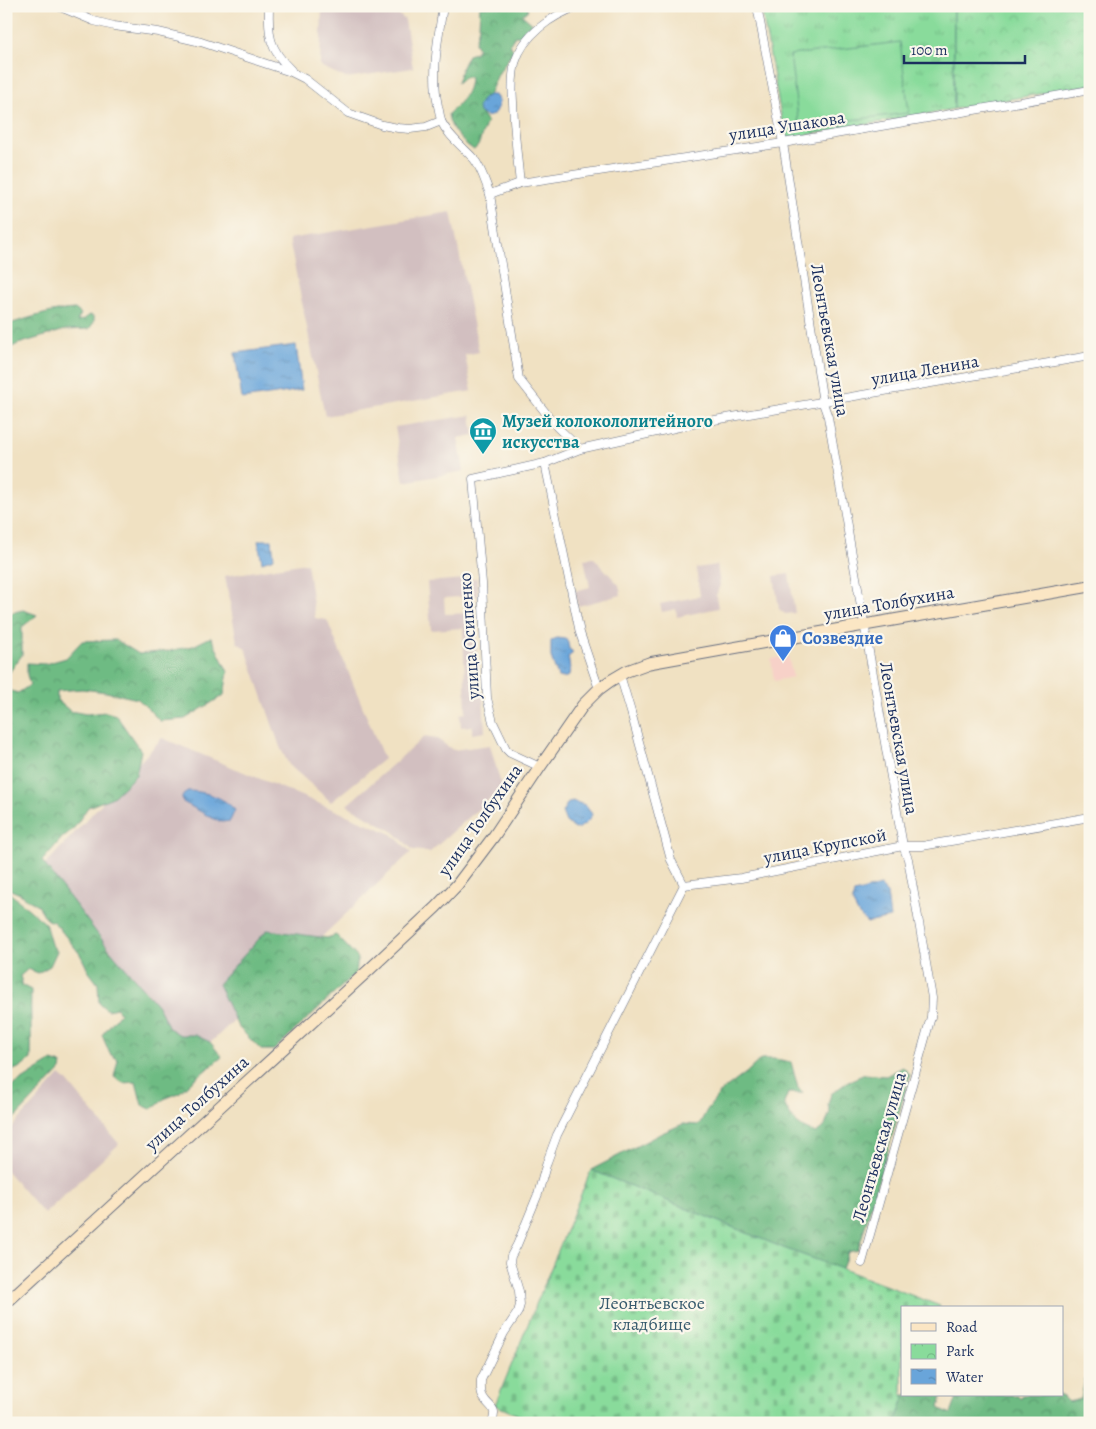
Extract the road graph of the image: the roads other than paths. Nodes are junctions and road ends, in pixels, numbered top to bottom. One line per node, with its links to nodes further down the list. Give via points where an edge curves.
1 (58, 6): 6 (street, via 94,21 201,42)
2 (269, 6): 6 (street, via 269,26 275,52)
3 (443, 6): 8 (street, via 435,67)
4 (579, 6): 10 (street, via 545,23 523,46 515,64 513,119)
5 (757, 6): 9 (street, Леонтьевская улица)
6 (294, 74): 8 (street, via 357,117 410,129)
7 (1090, 90): 9 (street, улица Ушакова)
8 (441, 121): 11 (street, via 474,159)
9 (783, 143): 10 (street, улица Ушакова); 13 (street, Леонтьевская улица)
10 (520, 183): 11 (street, улица Ушакова)
11 (490, 194): 14 (street, via 519,379 557,427)
12 (1090, 356): 13 (street, улица Ленина)
13 (822, 402): 14 (street, улица Ленина, via 697,423); 18 (street, Леонтьевская улица, via 828,416)
14 (580, 449): 15 (street, улица Ленина)
15 (545, 463): 16 (street, улица Ленина); 20 (street, via 580,633)
16 (473, 479): 21 (street, улица Осипенко, via 487,698 493,722 506,749)
17 (1090, 586): 18 (main road, улица Толбухина)
18 (865, 625): 19 (main road, улица Толбухина, via 649,663); 23 (street, Леонтьевская улица)
19 (620, 675): 20 (main road, улица Толбухина); 24 (street, via 671,860)
20 (599, 689): 21 (main road, улица Толбухина, via 583,705)
21 (540, 767): 26 (main road, улица Толбухина, via 489,843 436,907)
22 (1090, 817): 23 (street, улица Крупской, via 922,846)
23 (903, 846): 24 (street, улица Крупской, via 741,878); 25 (street, Леонтьевская улица, via 932,998 931,1017)
24 (684, 885): 27 (street, via 557,1135 538,1194 511,1256 520,1305 481,1380 480,1388 482,1396 495,1412)
25 (862, 1263)
26 (6, 1303)
27 (492, 1423)

